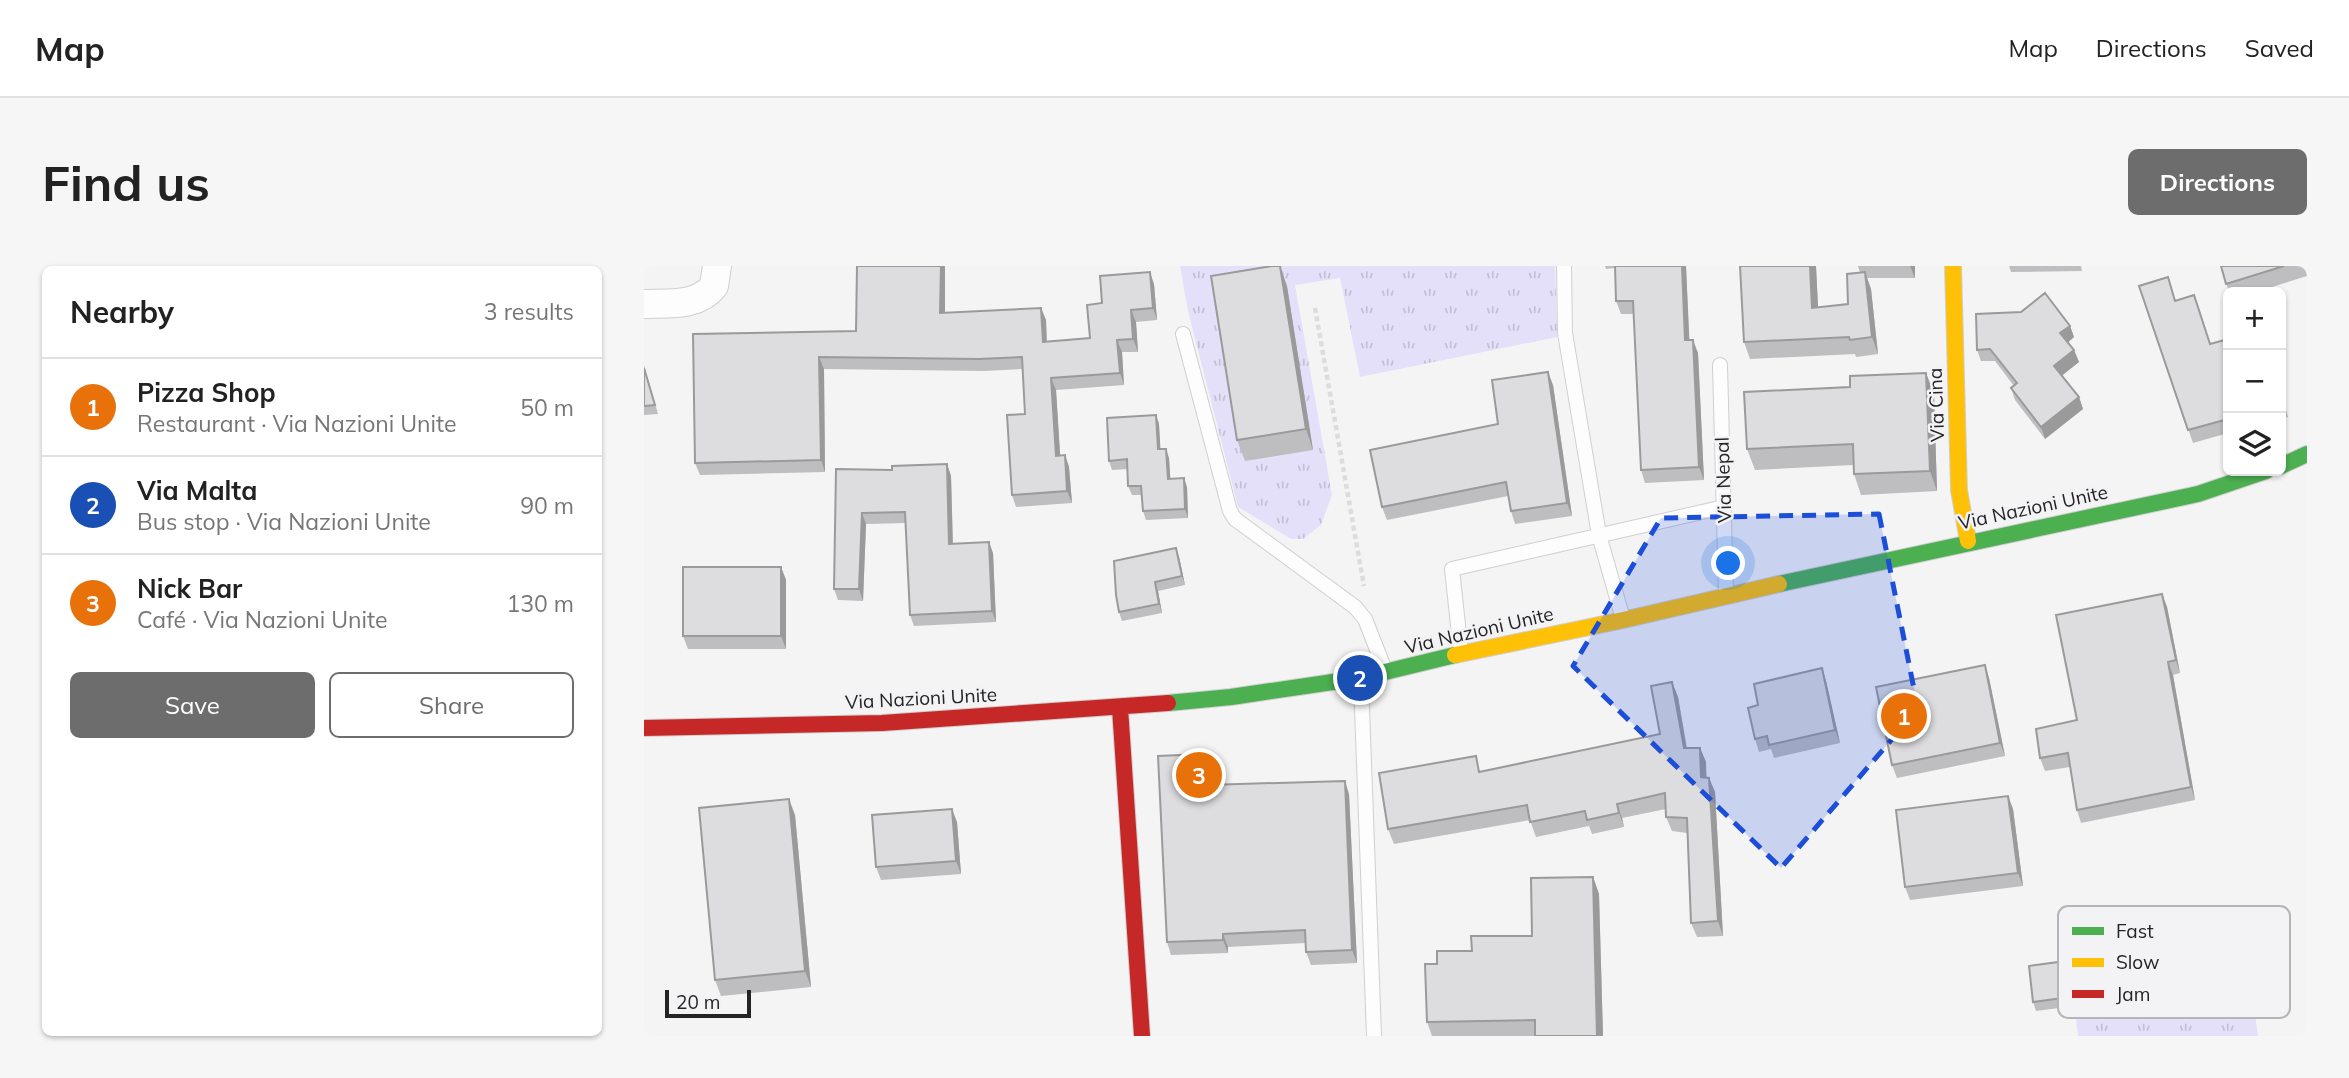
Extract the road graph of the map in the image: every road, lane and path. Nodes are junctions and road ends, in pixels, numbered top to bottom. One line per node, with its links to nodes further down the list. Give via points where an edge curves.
1 (716, 266): 4 (street, via 714,286 700,299)
2 (1564, 266): 12 (lane, via 1565,333)
3 (1953, 266): 13 (street, Via Cina, via 1959,490)
4 (644, 304)
5 (1315, 308): 16 (path)
6 (1183, 334): 16 (lane, via 1235,519 1355,607)
7 (1720, 365): 11 (lane, Via Nepal)
8 (2307, 454): 9 (street)
9 (2286, 464)
10 (2251, 476): 13 (street, Via Nazioni Unite, via 2198,494)
11 (1724, 507): 12 (lane); 14 (lane, Via Nepal)
12 (1599, 535): 15 (lane); 17 (lane, via 1452,569)
13 (1968, 541): 14 (street, Via Nazioni Unite)
14 (1726, 595): 15 (street, Via Nazioni Unite)
15 (1623, 620): 17 (street, Via Nazioni Unite)
16 (1373, 636): 18 (lane)
17 (1461, 654): 18 (street, Via Nazioni Unite)
18 (1386, 673): 19 (street, Via Nazioni Unite)
19 (1360, 678): 20 (street, Via Nazioni Unite); 23 (lane)
20 (1121, 708): 21 (street, Via Nazioni Unite, via 882,723); 22 (street)
21 (644, 728)
22 (1142, 1036)
23 (1374, 1036)

